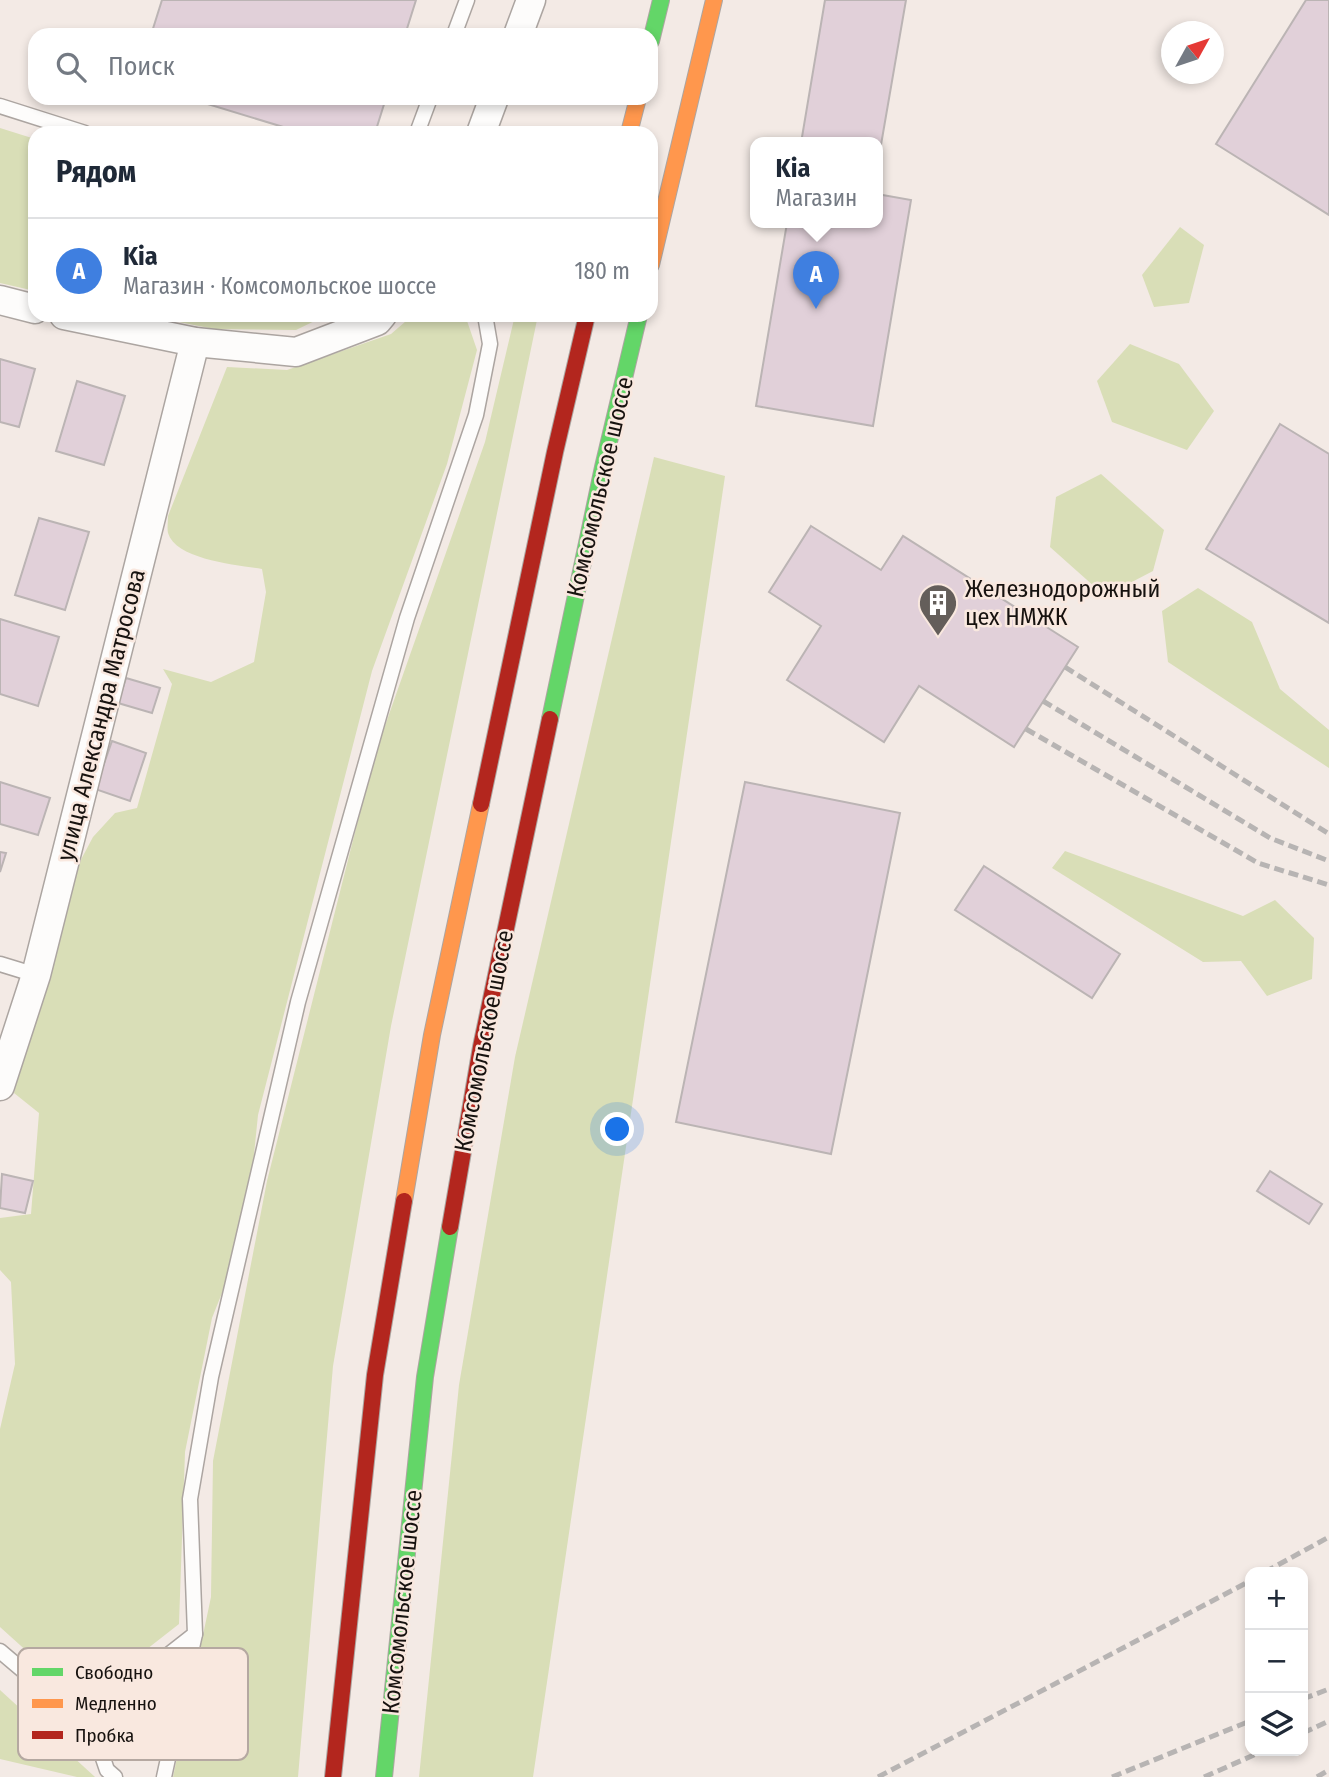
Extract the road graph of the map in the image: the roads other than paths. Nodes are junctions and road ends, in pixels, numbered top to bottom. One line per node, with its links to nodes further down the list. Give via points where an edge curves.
1 (467, 0): 5 (lane)
2 (531, 0): 6 (street)
3 (661, 0): 7 (main road)
4 (714, 0): 16 (main road)
5 (457, 28)
6 (521, 28)
7 (654, 28)
8 (427, 105): 13 (lane)
9 (491, 105): 14 (street)
10 (636, 105): 15 (main road)
11 (0, 106): 12 (lane)
12 (63, 126)
13 (420, 126)
14 (484, 126)
15 (631, 126)
16 (658, 236)
17 (0, 300): 18 (street)
18 (28, 307)
19 (98, 322): 24 (street)
20 (374, 322): 24 (street, via 296,352)
21 (486, 322): 28 (lane, via 490,344 477,415 407,618 298,1002 211,1377 190,1499)
22 (585, 322): 35 (main road, Комсомольское шоссе, via 432,1035 375,1375)
23 (637, 322): 36 (main road, Комсомольское шоссе, via 481,1047 425,1377)
24 (195, 342): 26 (street, улица Александра Матросова)
25 (0, 964): 26 (lane)
26 (36, 975): 27 (street, улица Александра Матросова)
27 (0, 1086)
28 (195, 1634): 29 (lane); 30 (lane)
29 (177, 1648)
30 (192, 1648)
31 (0, 1651): 32 (lane)
32 (18, 1666)
33 (104, 1760): 34 (lane)
34 (115, 1777)
35 (333, 1777)
36 (384, 1777)

